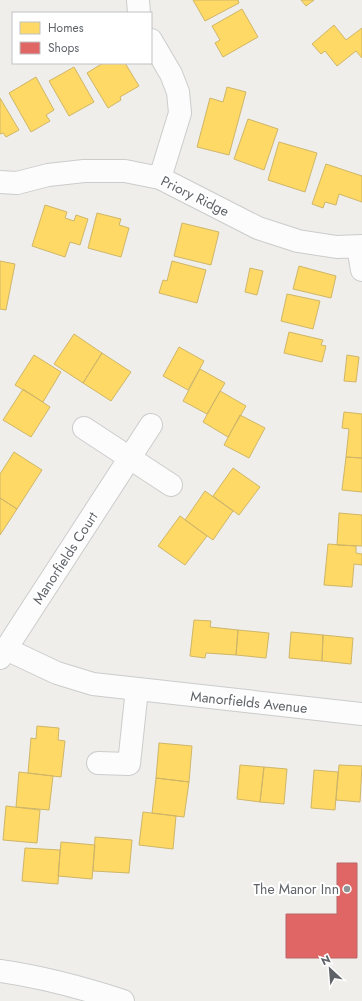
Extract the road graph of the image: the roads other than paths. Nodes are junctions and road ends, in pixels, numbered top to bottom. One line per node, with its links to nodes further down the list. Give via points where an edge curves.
1 (138, 0): 2 (street)
2 (139, 12)
3 (152, 42): 4 (street, via 171,74 178,92 180,113)
4 (160, 178): 5 (street, Priory Ridge, via 125,171 84,171 48,175 17,183); 6 (street, Priory Ridge, via 258,228 298,241 337,247)
5 (0, 182)
6 (360, 247): 7 (street)
7 (362, 270)
8 (151, 426): 10 (street, Manorfields Court)
9 (84, 428): 10 (street)
10 (130, 458): 11 (street); 12 (street, Manorfields Court)
11 (171, 485)
12 (3, 653): 13 (street, Manorfields Avenue, via 93,684)
13 (137, 689): 14 (street, Manorfields Avenue); 15 (street, via 129,764)
14 (362, 714)
15 (98, 763)
16 (0, 971): 17 (street, via 76,986)
17 (123, 1001)

